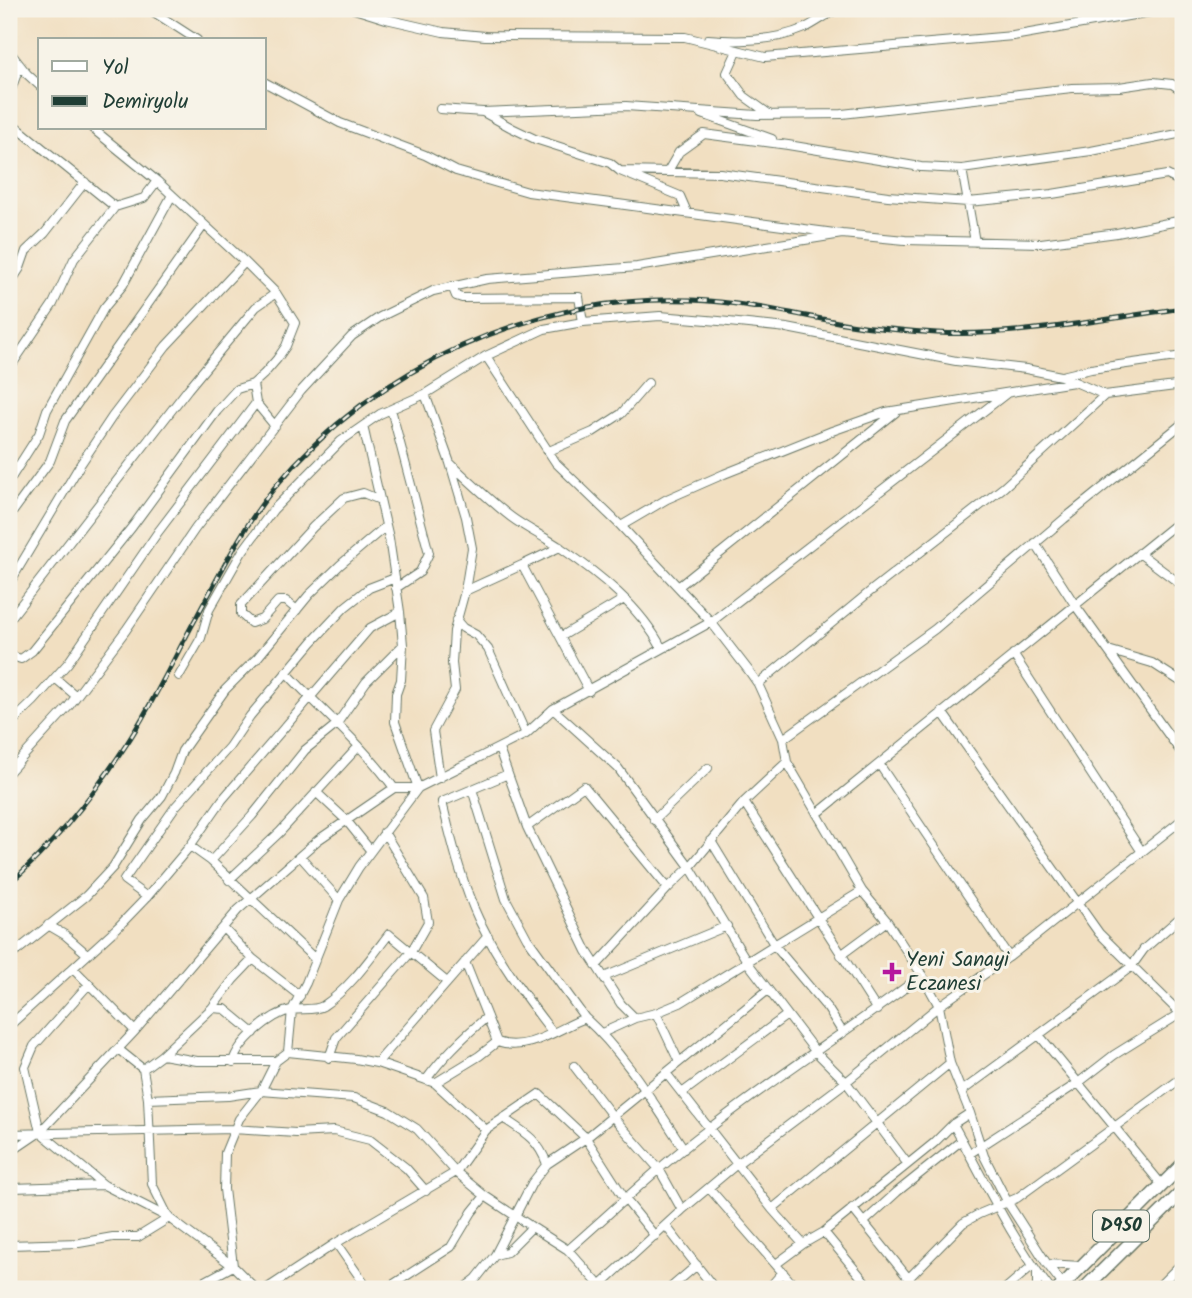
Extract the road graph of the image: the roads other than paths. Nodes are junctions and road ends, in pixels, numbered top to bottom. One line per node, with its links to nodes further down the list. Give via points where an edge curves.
1 (149, 9): 6 (street)
2 (354, 9): 5 (street, via 443,32 485,36)
3 (838, 9): 5 (street, via 781,35 740,42)
4 (1168, 9): 8 (street, via 1013,36 765,57)
5 (685, 37): 8 (street)
6 (194, 38)
7 (9, 51): 9 (street)
8 (737, 51): 17 (street, via 727,73 744,96)
9 (20, 65): 11 (street); 13 (street)
10 (266, 83): 31 (street, via 340,123 456,171 528,192)
11 (38, 84)
12 (1183, 91): 17 (street, via 1172,84 1153,82 842,114)
13 (9, 95)
14 (440, 109): 16 (street)
15 (693, 110): 16 (street, via 626,106); 17 (street); 21 (street)
16 (483, 112): 23 (street, via 535,139 610,163)
17 (769, 114)
18 (9, 121): 26 (street)
19 (94, 130): 25 (street)
20 (1183, 133): 22 (street)
21 (788, 145): 22 (street, via 921,167); 24 (street, via 704,134 678,152)
22 (962, 169): 29 (street)
23 (620, 171): 24 (street); 31 (street, via 680,197)
24 (668, 171): 29 (street)
25 (157, 181): 28 (street); 30 (street, via 144,198)
26 (85, 182): 30 (street); 37 (street, via 26,251)
27 (1183, 189): 29 (street, via 1167,175)
28 (172, 195): 33 (street); 60 (street)
29 (968, 202): 35 (street)
30 (115, 207): 43 (street, via 74,259 53,304)
31 (687, 212): 34 (street)
32 (1183, 220): 35 (street, via 1041,243)
33 (204, 225): 36 (street); 62 (street, via 65,421 50,461)
34 (842, 234): 35 (street); 38 (street, via 637,267 522,275)
35 (975, 242)
36 (245, 262): 39 (street); 71 (street, via 166,346 112,417)
37 (9, 285)
38 (452, 286): 40 (street, via 462,298 579,297); 56 (street, via 433,291 352,335)
39 (276, 293): 47 (street, via 295,323 286,346); 80 (street, via 256,307 188,389)
40 (583, 322): 41 (street, via 544,329); 44 (street, via 660,316 787,328)
41 (486, 356): 50 (street); 58 (street)
42 (1183, 356): 44 (street)
43 (9, 369)
44 (1062, 376): 45 (street)
45 (1074, 382): 49 (street); 51 (street)
46 (648, 383): 58 (street, via 621,414)
47 (253, 384): 52 (street); 88 (street, via 237,389 217,411 32,651 22,659)
48 (1183, 385): 51 (street)
49 (1007, 393): 54 (street); 82 (street)
50 (425, 394): 53 (street); 59 (street)
51 (1105, 395): 93 (street, via 1004,486)
52 (257, 403): 56 (street); 91 (street)
53 (391, 409): 57 (street); 74 (street, via 429,553 420,572)
54 (899, 410): 65 (street, via 724,474); 73 (street)
55 (1183, 423): 66 (street)
56 (275, 426): 95 (street)
57 (363, 426): 61 (street); 90 (street, via 341,441 265,520 209,610 201,638)
58 (549, 451): 65 (street)
59 (450, 463): 67 (street, via 512,518); 75 (street, via 472,548)
60 (9, 481)
61 (380, 500): 64 (street); 78 (street, via 363,493 344,498 241,605 241,614 251,624 278,601)
62 (9, 517)
63 (1183, 518): 68 (street)
64 (386, 526): 70 (street); 78 (street)
65 (621, 526): 73 (street)
66 (1035, 543): 77 (street); 102 (street, via 935,629)
67 (560, 547): 69 (street); 76 (street)
68 (1139, 553): 72 (street); 77 (street)
69 (522, 565): 75 (street); 83 (street)
70 (395, 578): 74 (street); 89 (street, via 369,588 345,607)
71 (9, 584)
72 (1183, 586)
73 (678, 587): 82 (street)
74 (396, 588): 79 (street)
75 (465, 591): 81 (street)
76 (624, 599): 83 (street); 85 (street, via 654,632)
77 (1075, 604): 86 (street); 87 (street)
78 (297, 610): 140 (street, via 207,714 182,751 162,796 113,867 86,896)
79 (400, 612): 84 (street); 96 (street, via 370,628)
80 (9, 620)
81 (456, 620): 101 (street, via 488,649); 111 (street, via 455,690 433,731)
82 (710, 622): 85 (street); 93 (street)
83 (562, 636): 94 (street)
84 (403, 645): 100 (street, via 366,682); 113 (street, via 394,722)
85 (662, 649): 94 (street)
86 (1108, 650): 92 (street, via 1152,663); 105 (street)
87 (1013, 654): 98 (street); 126 (street)
88 (9, 655)
89 (286, 672): 96 (street); 133 (street, via 229,747 175,807 129,871 124,880)
90 (179, 676)
91 (55, 678): 95 (street); 99 (street)
92 (1183, 683)
93 (758, 684): 102 (street)
94 (589, 691): 97 (street)
95 (76, 696): 109 (street)
96 (310, 698): 100 (street); 124 (street, via 222,800)
97 (553, 709): 101 (street); 120 (street, via 618,768)
98 (942, 712): 107 (street); 136 (street)
99 (9, 725)
100 (336, 725): 103 (street); 128 (street, via 305,750)
101 (526, 734): 104 (street)
102 (783, 739): 106 (street)
103 (359, 746): 112 (street); 115 (street)
104 (499, 749): 110 (street); 111 (street)
105 (1183, 755)
106 (787, 762): 116 (street); 117 (street)
107 (879, 764): 117 (street); 149 (street)
108 (708, 768): 120 (street)
109 (9, 772)
110 (508, 774): 114 (street); 121 (street)
111 (440, 778): 113 (street)
112 (394, 788): 113 (street); 119 (street)
113 (418, 789): 122 (street)
114 (472, 789): 143 (street, via 442,803 478,919); 171 (street, via 506,899 527,938)
115 (316, 792): 119 (street); 130 (street)
116 (744, 802): 123 (street); 138 (street)
117 (817, 814): 132 (street)
118 (1183, 818): 126 (street)
119 (346, 820): 125 (street); 127 (street)
120 (654, 820): 129 (street)
121 (527, 827): 131 (street, via 584,786); 154 (street)
122 (384, 832): 125 (street); 145 (street, via 424,898 428,922)
123 (711, 841): 129 (street); 144 (street)
124 (190, 846): 128 (street); 133 (street)
125 (370, 851): 134 (street)
126 (1142, 852): 136 (street)
127 (299, 856): 134 (street); 135 (street)
128 (211, 861): 130 (street)
129 (690, 867): 131 (street); 141 (street)
130 (229, 880): 135 (street)
131 (668, 888): 154 (street)
132 (863, 891): 138 (street); 139 (street)
133 (147, 897): 146 (street)
134 (339, 900): 151 (street)
135 (252, 901): 142 (street); 151 (street)
136 (1076, 904): 149 (street); 155 (street)
137 (1183, 915): 155 (street, via 1144,949)
138 (820, 918): 144 (street); 147 (street)
139 (887, 921): 147 (street); 157 (street)
140 (48, 925): 146 (street); 148 (street)
141 (727, 926): 153 (street); 158 (street)
142 (223, 928): 150 (street); 174 (street)
143 (488, 936): 152 (street); 175 (street)
144 (775, 946): 153 (street); 178 (street)
145 (411, 952): 159 (street); 165 (street, via 388,934 344,989 320,1008); 185 (street, via 337,1038)
146 (87, 954): 156 (street)
147 (841, 955): 166 (street)
148 (9, 957)
149 (1009, 957): 163 (street)
150 (253, 959): 162 (street); 164 (street)
151 (315, 959): 162 (street)
152 (465, 962): 159 (street); 170 (street)
153 (748, 963): 161 (street); 167 (street)
154 (596, 965): 158 (street)
155 (1131, 967): 168 (street); 179 (street)
156 (72, 968): 160 (street); 173 (street)
157 (922, 975): 163 (street); 166 (street)
158 (604, 977): 172 (street)
159 (447, 982): 189 (street)
160 (89, 984): 174 (street); 213 (street, via 34,1046 24,1067)
161 (768, 990): 169 (street); 188 (street)
162 (300, 996): 165 (street)
163 (939, 1006): 190 (street); 196 (street)
164 (212, 1008): 176 (street, via 225,1009); 184 (street)
165 (292, 1010): 176 (street, via 277,1014); 183 (street)
166 (877, 1010): 178 (street)
167 (656, 1013): 172 (street); 188 (street)
168 (1182, 1014): 198 (street)
169 (788, 1015): 182 (street); 202 (street)
170 (487, 1017): 180 (street); 195 (street)
171 (585, 1018): 175 (street); 177 (street)
172 (635, 1018): 177 (street)
173 (9, 1026)
174 (135, 1031): 181 (street)
175 (553, 1032): 180 (street, via 524,1045)
176 (254, 1033): 187 (street)
177 (602, 1033): 200 (street)
178 (843, 1033): 182 (street)
179 (1039, 1034): 198 (street); 201 (street)
180 (497, 1042): 197 (street)
181 (118, 1049): 192 (street); 213 (street)
182 (815, 1051): 196 (street); 210 (street)
183 (288, 1052): 185 (street); 186 (street)
184 (162, 1055): 187 (street); 192 (street)
185 (329, 1058): 189 (street)
186 (276, 1061): 187 (street); 199 (street)
187 (233, 1062)
188 (679, 1062): 193 (street)
189 (377, 1063): 195 (street)
190 (950, 1063): 201 (street); 207 (street)
191 (574, 1066): 205 (street)
192 (143, 1069): 203 (street)
193 (666, 1073): 200 (street); 202 (street)
194 (1183, 1077): 209 (street)
195 (426, 1080): 197 (street)
196 (846, 1082): 207 (street); 224 (street)
197 (435, 1083): 212 (street)
198 (1078, 1083): 209 (street); 218 (street)
199 (261, 1091): 203 (street); 211 (street); 227 (street, via 354,1098 387,1111 417,1129)
200 (646, 1091): 205 (street); 219 (street)
201 (962, 1091): 204 (street)
202 (682, 1093): 210 (street)
203 (148, 1099): 214 (street)
204 (970, 1113): 208 (street); 218 (street)
205 (613, 1117): 216 (street); 226 (street)
206 (503, 1118): 212 (street); 216 (street, via 539,1094); 223 (street, via 541,1147)
207 (878, 1124): 222 (street); 239 (street)
208 (953, 1124): 217 (street); 222 (street)
209 (1114, 1127): 230 (street); 236 (street)
210 (708, 1128): 219 (street); 224 (street)
211 (233, 1129): 214 (street); 232 (street, via 334,1131 370,1140 406,1168); 257 (street, via 225,1153 224,1189)
212 (486, 1130): 227 (street)
213 (40, 1132): 214 (street); 215 (street); 220 (street); 229 (street)
214 (148, 1133): 242 (street, via 152,1184)
215 (9, 1134)
216 (586, 1138): 223 (street); 235 (street)
217 (962, 1140): 221 (street); 243 (street)
218 (981, 1147): 221 (street); 236 (street)
219 (684, 1149): 226 (street)
220 (9, 1153)
221 (970, 1154): 238 (street)
222 (907, 1163): 237 (street)
223 (547, 1164): 241 (street)
224 (737, 1164): 231 (street); 239 (street)
225 (1183, 1164): 230 (highway, D950)
226 (659, 1169): 235 (street); 240 (street)
227 (456, 1172): 232 (street); 234 (street)
228 (9, 1185): 229 (street)
229 (104, 1185): 242 (street)
230 (1162, 1185): 258 (highway, D950)
231 (709, 1188): 240 (street); 254 (street)
232 (426, 1191): 248 (street)
233 (1183, 1191): 262 (highway, D950)
234 (485, 1196): 241 (street); 271 (street, via 450,1247)
235 (625, 1199): 247 (street); 251 (street)
236 (1009, 1203): 238 (street); 255 (street)
237 (852, 1208): 243 (street); 246 (street)
238 (998, 1208): 259 (street); 261 (street, via 963,1223)
239 (772, 1209): 249 (street)
240 (682, 1210): 244 (street)
241 (516, 1215): 245 (street); 252 (street)
242 (169, 1218): 250 (street, via 138,1237); 257 (street)
243 (863, 1223): 261 (street)
244 (666, 1226): 247 (street); 256 (street)
245 (532, 1227): 251 (street); 252 (street, via 507,1252)
246 (824, 1232): 249 (street); 277 (street)
247 (655, 1236): 264 (street)
248 (336, 1242): 269 (street); 270 (street)
249 (803, 1244): 254 (street)
250 (9, 1245)
251 (568, 1250): 264 (street)
252 (495, 1255): 272 (street)
253 (1183, 1262): 284 (street)
254 (776, 1264): 260 (street)
255 (1046, 1264): 258 (street); 265 (street)
256 (697, 1265): 273 (street); 274 (street)
257 (233, 1266): 267 (street); 268 (street)
258 (1081, 1266): 265 (highway, D950)
259 (1035, 1269): 280 (street); 281 (street); 282 (street)
260 (783, 1272): 275 (street); 276 (street)
261 (908, 1278): 278 (street); 279 (street)
262 (1095, 1284): 283 (highway, D950)
263 (9, 1285): 266 (street)
264 (599, 1288)
265 (1063, 1288)
266 (14, 1289)
267 (191, 1289)
268 (257, 1289)
269 (266, 1289)
270 (368, 1289)
271 (386, 1289)
272 (463, 1289)
273 (669, 1289)
274 (715, 1289)
275 (768, 1289)
276 (797, 1289)
277 (871, 1289)
278 (898, 1289)
279 (917, 1289)
280 (1005, 1289)
281 (1037, 1289)
282 (1050, 1289)
283 (1084, 1289)
284 (1156, 1289)

